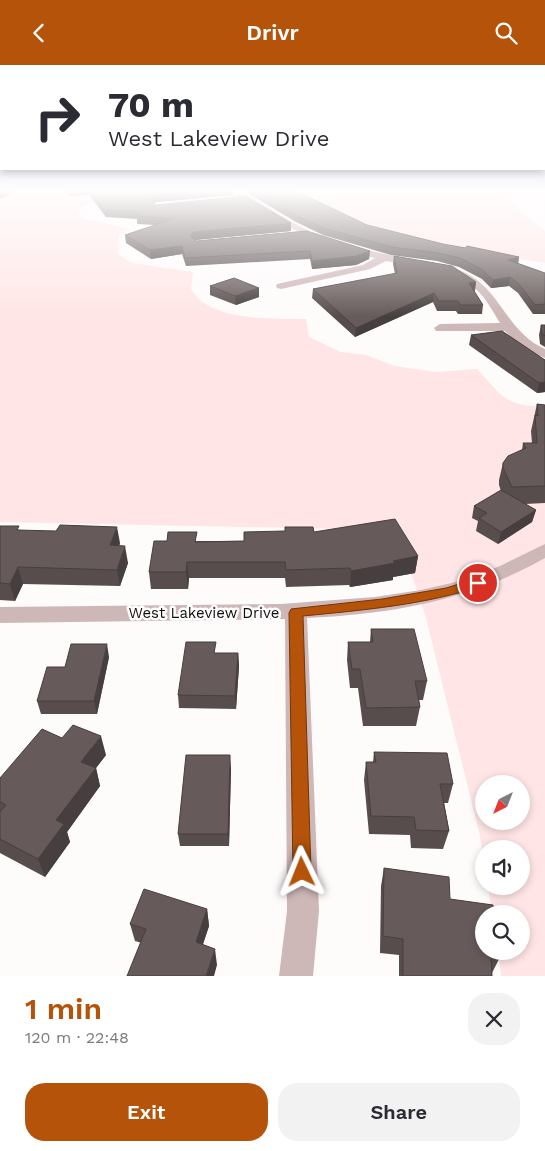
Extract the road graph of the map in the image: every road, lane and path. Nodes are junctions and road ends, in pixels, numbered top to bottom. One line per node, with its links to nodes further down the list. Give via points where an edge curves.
1 (309, 234): 2 (street); 3 (street)
2 (286, 237)
3 (384, 258): 4 (street); 6 (street, via 366,267)
4 (427, 265)
5 (444, 268): 8 (street, via 477,282)
6 (281, 287)
7 (440, 327): 8 (street)
8 (510, 327): 9 (street)
9 (525, 344): 10 (street)
10 (545, 354)
11 (545, 550): 12 (street, West Lakeview Drive, via 494,578 447,593)
12 (296, 613): 13 (street, West Lakeview Drive); 14 (street, via 303,911)
13 (0, 615)
14 (296, 976)

